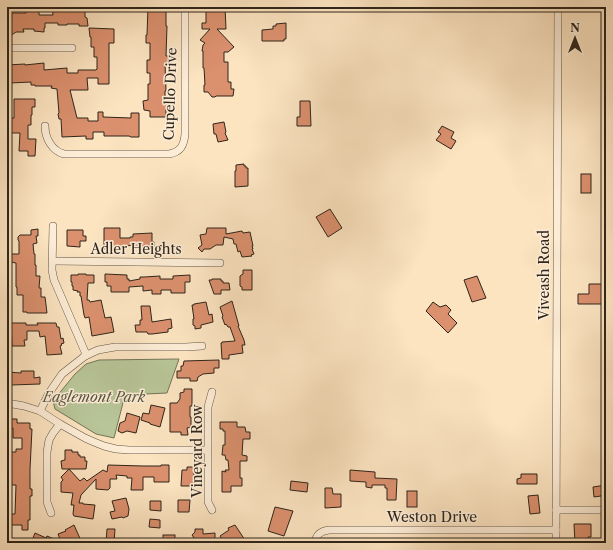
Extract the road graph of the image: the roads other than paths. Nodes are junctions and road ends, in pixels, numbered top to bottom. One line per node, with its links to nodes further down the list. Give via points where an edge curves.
1 (185, 7): 5 (street, Cupello Drive, via 185,134 182,148 169,154 64,154 54,149 46,136)
2 (558, 7): 17 (street, Viveash Road)
3 (7, 48): 4 (street)
4 (72, 48)
5 (45, 126)
6 (53, 226): 7 (street)
7 (53, 262): 8 (street, Adler Heights); 10 (street, via 54,280)
8 (220, 263)
9 (202, 346): 10 (street, via 115,347 98,350)
10 (85, 356): 13 (street, via 62,374)
11 (212, 392): 15 (street, Vineyard Row, via 208,406)
12 (7, 403): 13 (street)
13 (40, 411): 14 (street)
14 (60, 424): 15 (street, via 94,442 116,449); 19 (street, via 49,440 47,452 47,502)
15 (207, 450): 16 (street, Vineyard Row, via 208,502)
16 (212, 510)
17 (556, 510): 18 (street); 20 (street, Viveash Road)
18 (606, 510)
19 (51, 513)
20 (556, 530): 21 (street, Weston Drive, via 329,530 318,534); 22 (street, Viveash Road)
21 (315, 543)
22 (556, 543)

